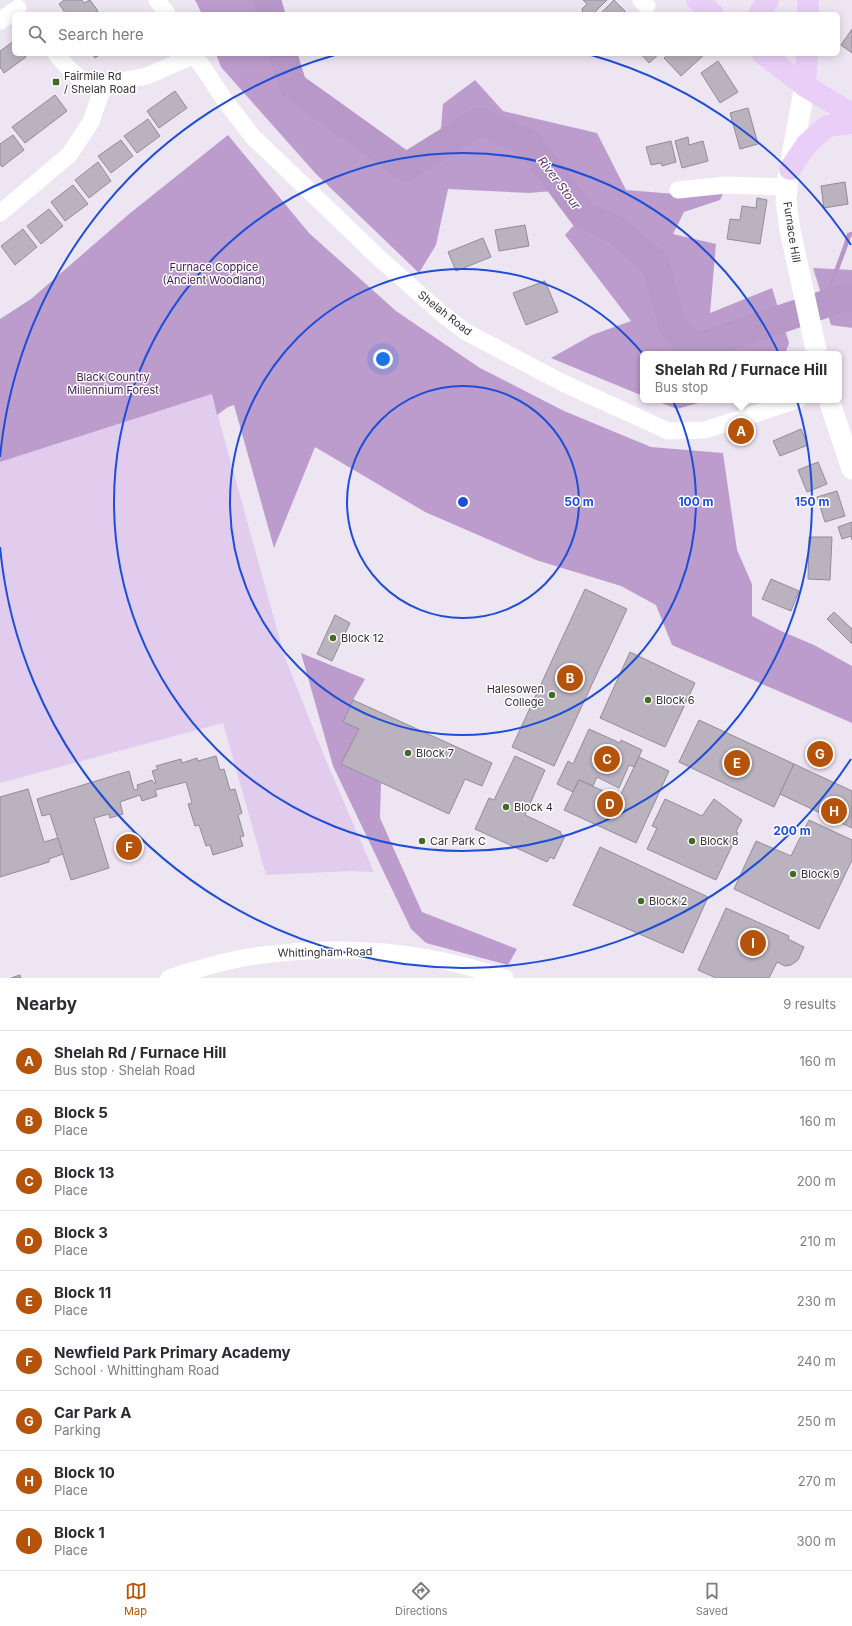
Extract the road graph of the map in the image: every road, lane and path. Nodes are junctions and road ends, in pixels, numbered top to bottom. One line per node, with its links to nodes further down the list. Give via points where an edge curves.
1 (157, 0): 7 (street)
2 (697, 0): 8 (main road)
3 (768, 0): 9 (main road)
4 (774, 0): 10 (main road)
5 (808, 0): 11 (main road)
6 (17, 7): 12 (street)
7 (166, 12)
8 (711, 12)
9 (761, 12)
10 (776, 12)
11 (808, 12)
12 (0, 21)
13 (58, 56): 19 (street, via 85,83)
14 (190, 56): 19 (street, via 147,76)
15 (195, 56): 27 (street, Shelah Road, via 253,137 372,251 466,332 563,383 668,431 705,430)
16 (768, 56): 18 (main road)
17 (807, 56): 20 (main road)
18 (782, 62): 20 (main road)
19 (104, 84): 25 (street, via 91,122 69,155)
20 (805, 86): 21 (main road); 23 (street, Furnace Hill)
21 (852, 114)
22 (852, 123): 23 (main road, via 827,126 807,144)
23 (789, 178): 24 (street); 26 (street, Furnace Hill, via 786,201 789,223)
24 (678, 190)
25 (0, 214)
26 (817, 351)
27 (789, 403)
28 (830, 403): 29 (street)
29 (852, 469)
30 (169, 978): 31 (street, Whittingham Road, via 262,955 353,949 418,956 476,968)
31 (505, 978)

